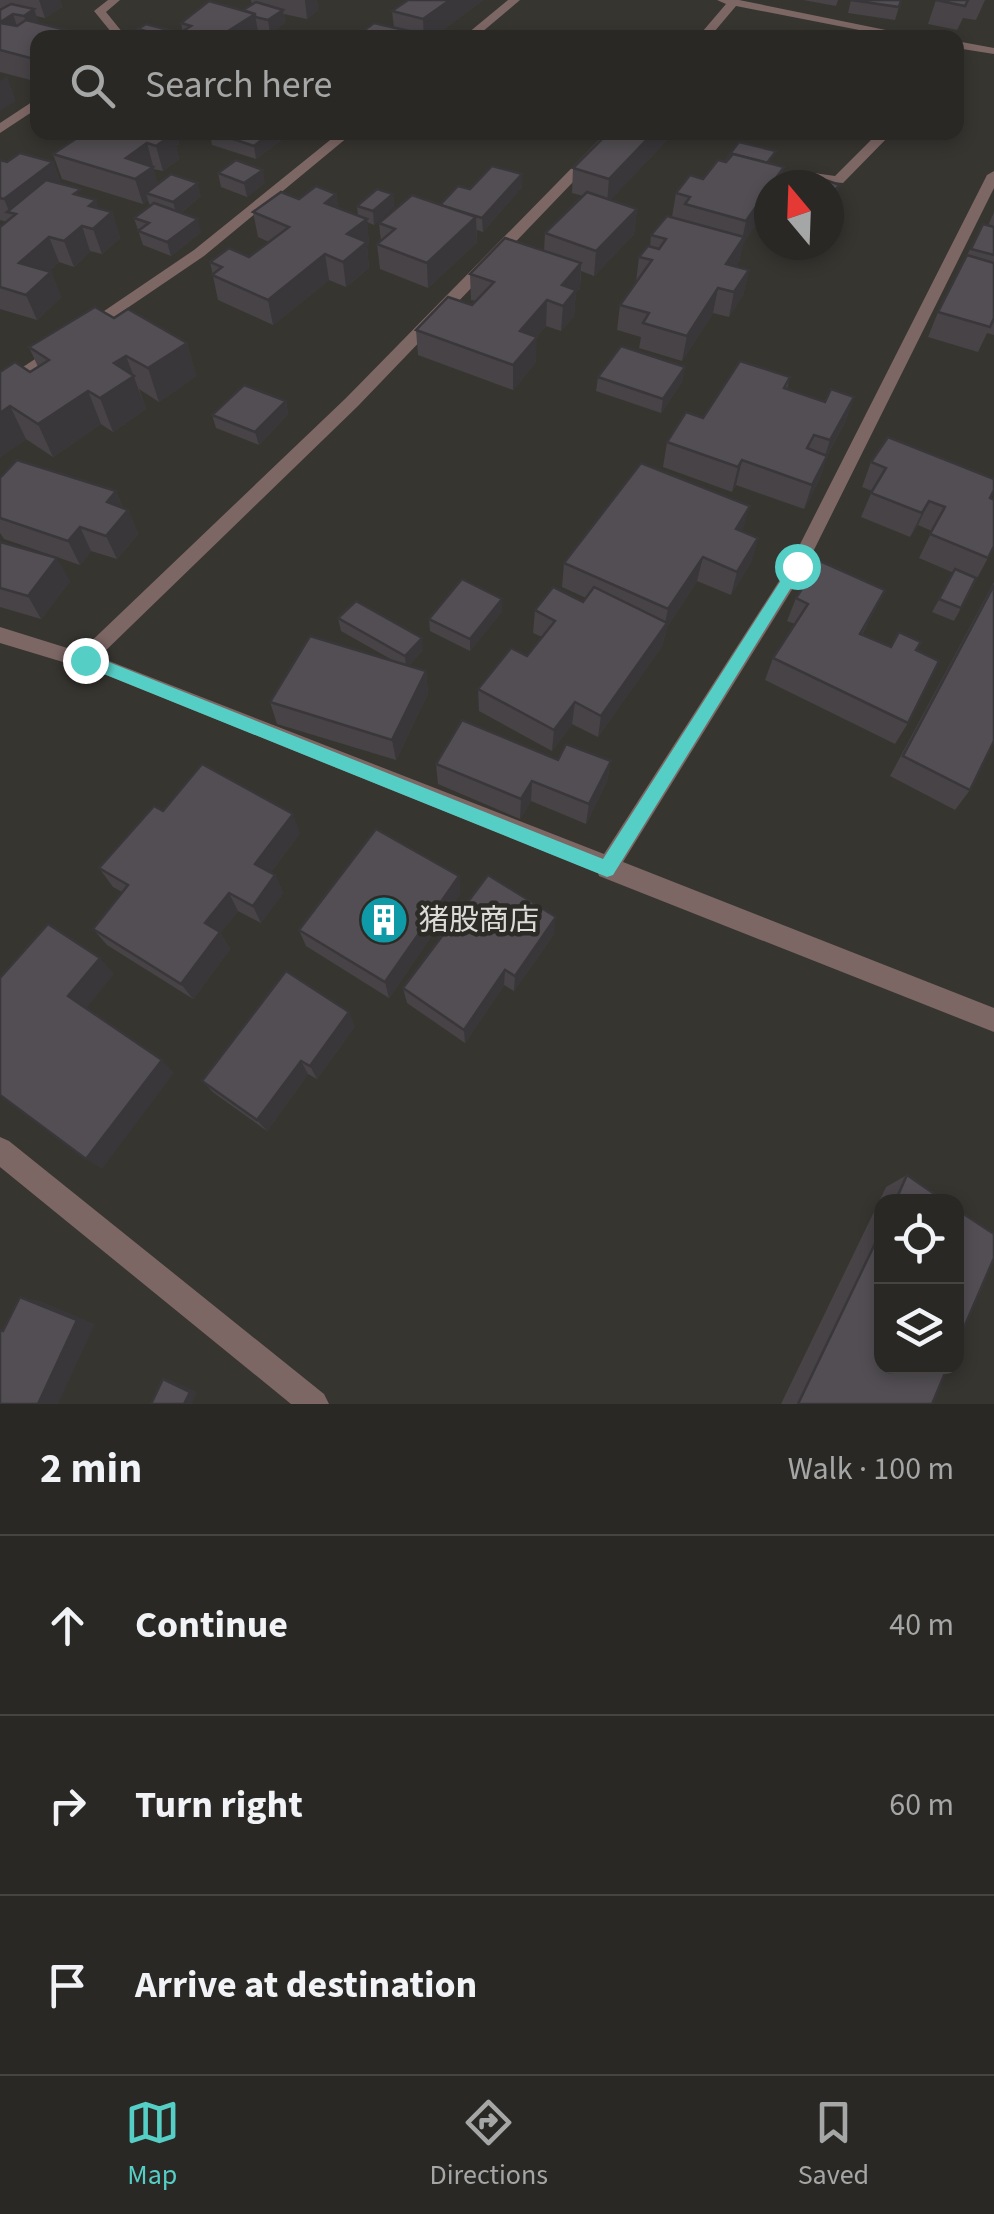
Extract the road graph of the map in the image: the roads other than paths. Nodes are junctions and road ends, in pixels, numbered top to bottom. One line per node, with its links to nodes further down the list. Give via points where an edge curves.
1 (116, 0): 4 (street, via 100,11)
2 (515, 0): 5 (street)
3 (728, 1): 6 (street); 7 (street)
4 (115, 30)
5 (478, 30)
6 (708, 30)
7 (878, 30)
8 (964, 46): 9 (street)
9 (994, 52)
10 (30, 107): 11 (street)
11 (0, 128)
12 (338, 140): 17 (street, via 199,252)
13 (608, 140): 19 (street, via 352,402)
14 (879, 140): 15 (street)
15 (844, 174)
16 (994, 175): 20 (street, via 797,566)
17 (0, 390)
18 (0, 635): 19 (street)
19 (85, 660): 20 (street)
20 (607, 869): 21 (street)
21 (994, 1020)
22 (0, 1150): 23 (street)
23 (314, 1404)

